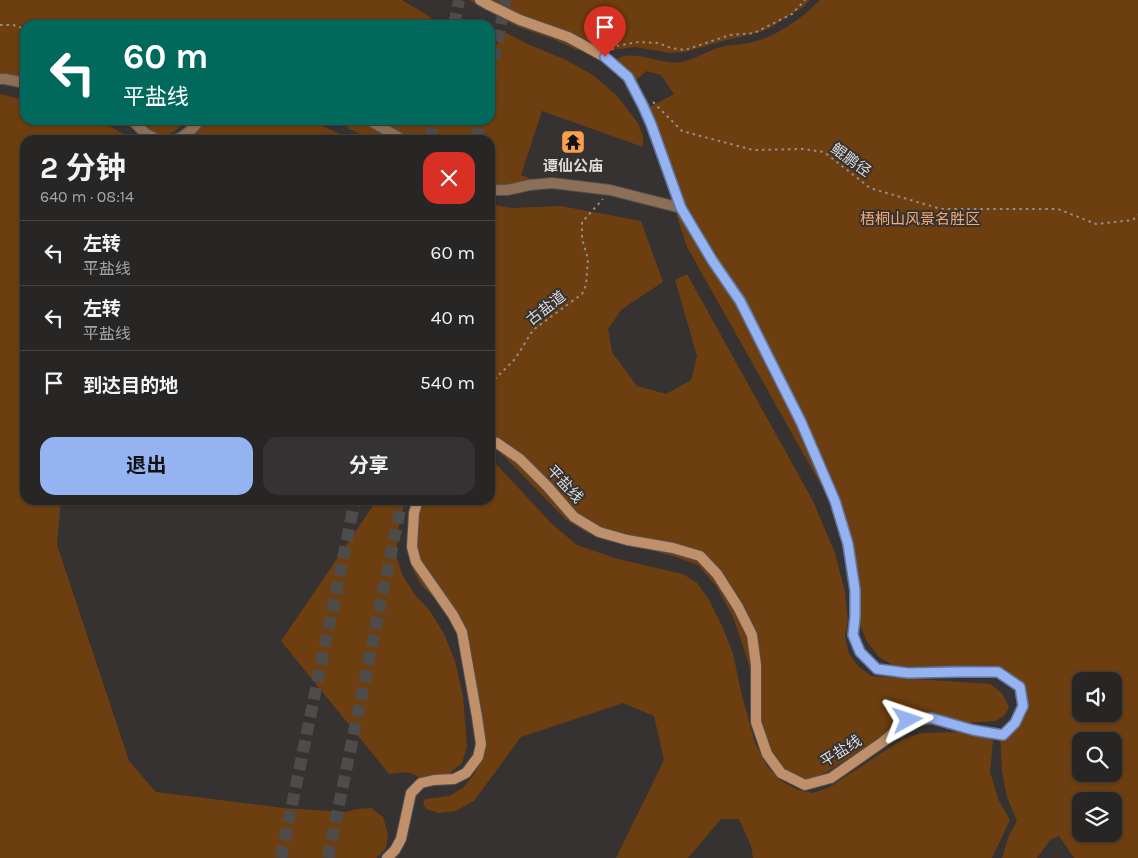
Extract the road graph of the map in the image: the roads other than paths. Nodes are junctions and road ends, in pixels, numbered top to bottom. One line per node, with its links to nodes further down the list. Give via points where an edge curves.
1 (480, 0): 11 (main road, 平盐线, via 520,20 568,37 605,57 628,77 651,124)
2 (0, 79): 3 (street)
3 (20, 82)
4 (137, 125): 7 (street)
5 (195, 125): 8 (street)
6 (378, 125): 9 (street)
7 (148, 135)
8 (185, 135)
9 (394, 135)
10 (495, 190): 11 (street, via 552,183 610,190)
11 (681, 208): 12 (main road, 平盐线, via 740,301 801,422 835,501 848,544 855,590 853,635 860,652 877,669 908,673 998,672 1020,687 1023,706 1015,723 1003,735 931,718 908,720 831,778 805,785 781,773 767,754 756,722 756,665 752,635 716,574 700,556 599,532 574,517 520,458)
12 (495, 443)
13 (416, 505): 14 (main road, via 412,541 416,562 462,632 481,744 478,757 466,773 454,779 421,783 411,793 401,839)
14 (387, 858)

